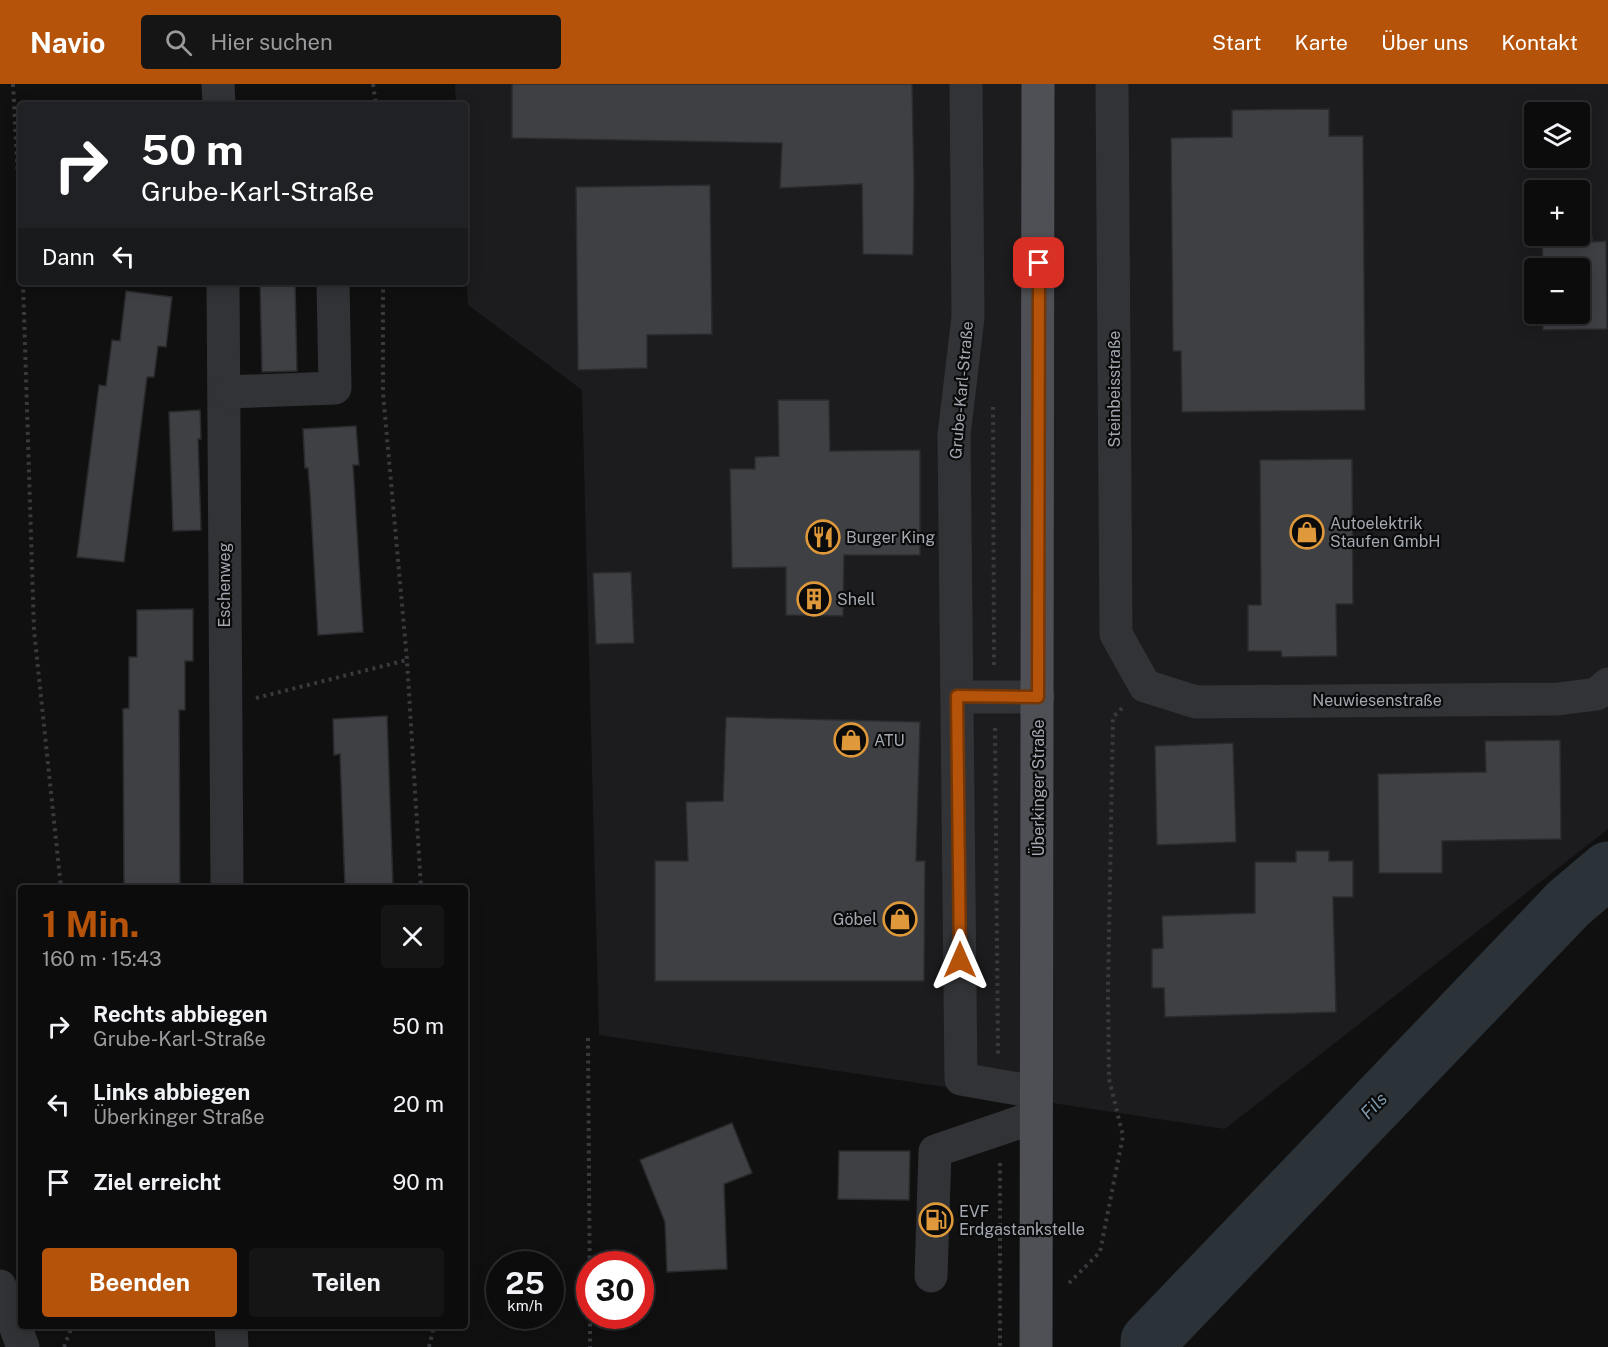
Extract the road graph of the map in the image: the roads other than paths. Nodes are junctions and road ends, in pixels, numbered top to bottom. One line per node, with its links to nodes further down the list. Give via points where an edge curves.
1 (218, 84): 5 (street)
2 (966, 84): 11 (street, Grube-Karl-Straße, via 968,317 954,435)
3 (1038, 84): 12 (main road, Überkinger Straße)
4 (1112, 84): 10 (street, Steinbeisstraße, via 1116,634)
5 (219, 102)
6 (223, 285): 8 (street, Eschenweg)
7 (333, 285): 8 (street, via 335,388)
8 (225, 392): 13 (street, Eschenweg)
9 (1608, 684): 10 (street, Neuwiesenstraße, via 1597,694 1558,699 1208,702)
10 (1145, 686)
11 (957, 696): 12 (street); 14 (street, Grube-Karl-Straße, via 961,1079 999,1085)
12 (1038, 697): 14 (main road, Überkinger Straße)
13 (227, 885)
14 (1036, 1104): 15 (street, via 1000,1129 935,1151); 18 (main road, Überkinger Straße)
15 (931, 1276)
16 (0, 1286): 19 (street)
17 (231, 1329): 20 (street)
18 (1036, 1331)
19 (23, 1347)
20 (232, 1347)

